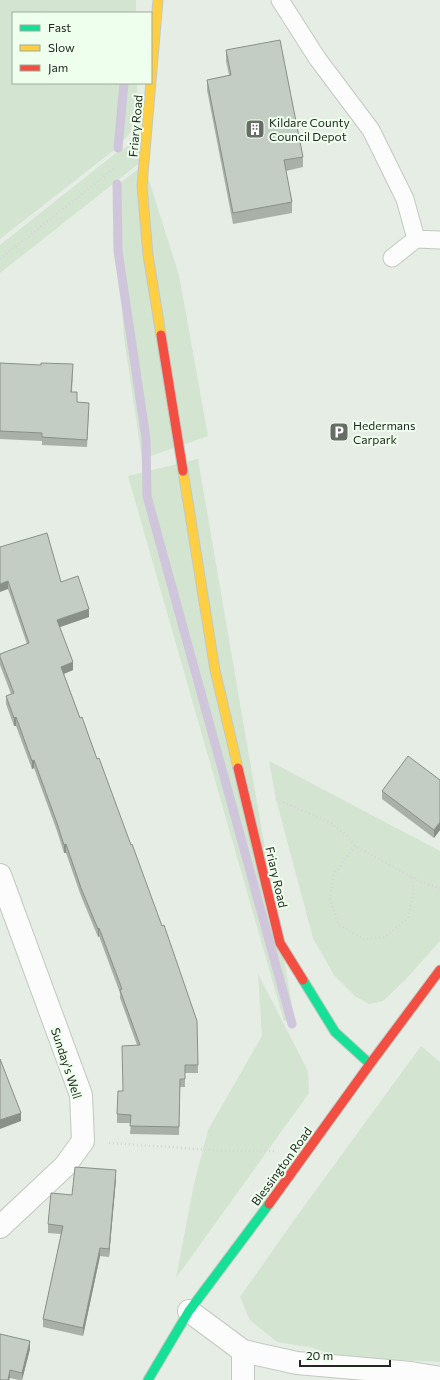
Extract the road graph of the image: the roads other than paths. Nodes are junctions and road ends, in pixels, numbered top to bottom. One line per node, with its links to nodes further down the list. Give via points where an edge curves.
1 (158, 0): 3 (street, Friary Road)
2 (280, 0): 5 (lane, via 317,58 371,130 405,199)
3 (152, 70)
4 (151, 84): 10 (street, Friary Road, via 142,186 148,255 215,670 280,943 335,1032)
5 (416, 239): 6 (lane); 7 (lane)
6 (440, 240)
7 (392, 258)
8 (0, 875): 11 (street, Sunday's Well, via 80,1096 83,1141 65,1166)
9 (440, 970): 10 (street, Blessington Road)
10 (370, 1064): 12 (street, Blessington Road)
11 (0, 1227)
12 (190, 1312): 13 (street); 15 (street, Blessington Road)
13 (243, 1351): 14 (street, via 297,1363); 16 (street)
14 (440, 1378)
15 (148, 1380)
16 (243, 1380)

